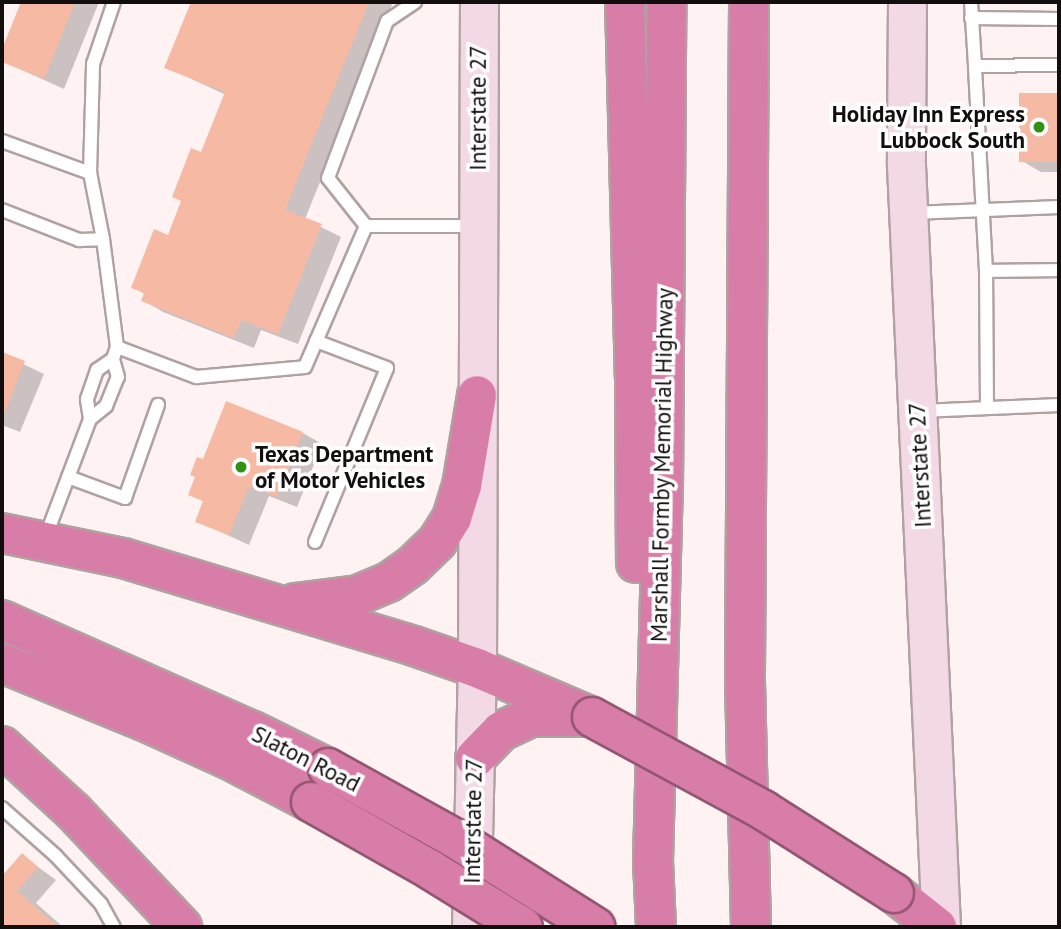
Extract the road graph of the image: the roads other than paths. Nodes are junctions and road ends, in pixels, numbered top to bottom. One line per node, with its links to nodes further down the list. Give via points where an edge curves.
1 (114, 2): 14 (lane, via 93,64)
2 (415, 2): 19 (lane, via 387,21 328,178)
3 (479, 2): 20 (main road, Interstate 27)
4 (625, 2): 44 (highway, via 636,560)
5 (666, 2): 44 (highway, Marshall Formby Memorial Highway, via 663,489)
6 (749, 2): 51 (highway, via 746,682)
7 (907, 2): 18 (main road, Interstate 27)
8 (971, 2): 9 (lane)
9 (971, 18): 10 (lane); 12 (lane)
10 (1059, 19)
11 (1059, 65): 12 (lane)
12 (975, 66): 16 (lane)
13 (2, 141): 14 (lane)
14 (90, 173): 21 (lane)
15 (1059, 207): 16 (lane)
16 (983, 209): 18 (lane); 23 (lane)
17 (2, 210): 21 (lane, via 79,240)
18 (908, 213): 30 (main road, Interstate 27)
19 (366, 226): 20 (lane); 24 (lane)
20 (477, 226): 26 (main road, Interstate 27)
21 (103, 239): 25 (lane)
22 (1059, 270): 23 (lane)
23 (985, 271): 29 (lane)
24 (316, 341): 25 (lane, via 305,367 196,377); 35 (lane, via 387,368)
25 (115, 353): 31 (lane, via 97,370 87,399); 31 (lane, via 118,377 106,406)
26 (477, 395): 36 (highway, via 462,486 452,518 437,542 389,582 358,595); 39 (main road, Interstate 27)
27 (158, 405): 32 (lane, via 125,498)
28 (1059, 405): 29 (lane)
29 (987, 407): 30 (lane)
30 (918, 411): 52 (main road, Interstate 27)
31 (90, 419): 32 (lane)
32 (68, 477): 34 (lane)
33 (2, 533): 36 (highway, via 123,558)
34 (47, 533)
35 (315, 542)
36 (282, 605): 39 (highway)
37 (2, 620): 49 (highway, Slaton Road, bridge, via 328,768 456,839)
38 (2, 663): 48 (highway, Slaton Road, bridge, via 228,759 431,870)
39 (477, 668): 40 (highway); 42 (main road, Interstate 27)
40 (592, 717): 42 (highway, via 531,718 501,731); 52 (highway, bridge, via 763,810)
41 (2, 746): 46 (highway, via 74,811)
42 (475, 758): 47 (main road, Interstate 27)
43 (2, 808): 45 (lane, via 56,856 101,904)
44 (653, 862): 50 (highway, Marshall Formby Memorial Highway)
45 (114, 927)
46 (182, 927)
47 (471, 927)
48 (523, 927)
49 (595, 927)
50 (656, 927)
51 (751, 927)
52 (939, 927)

